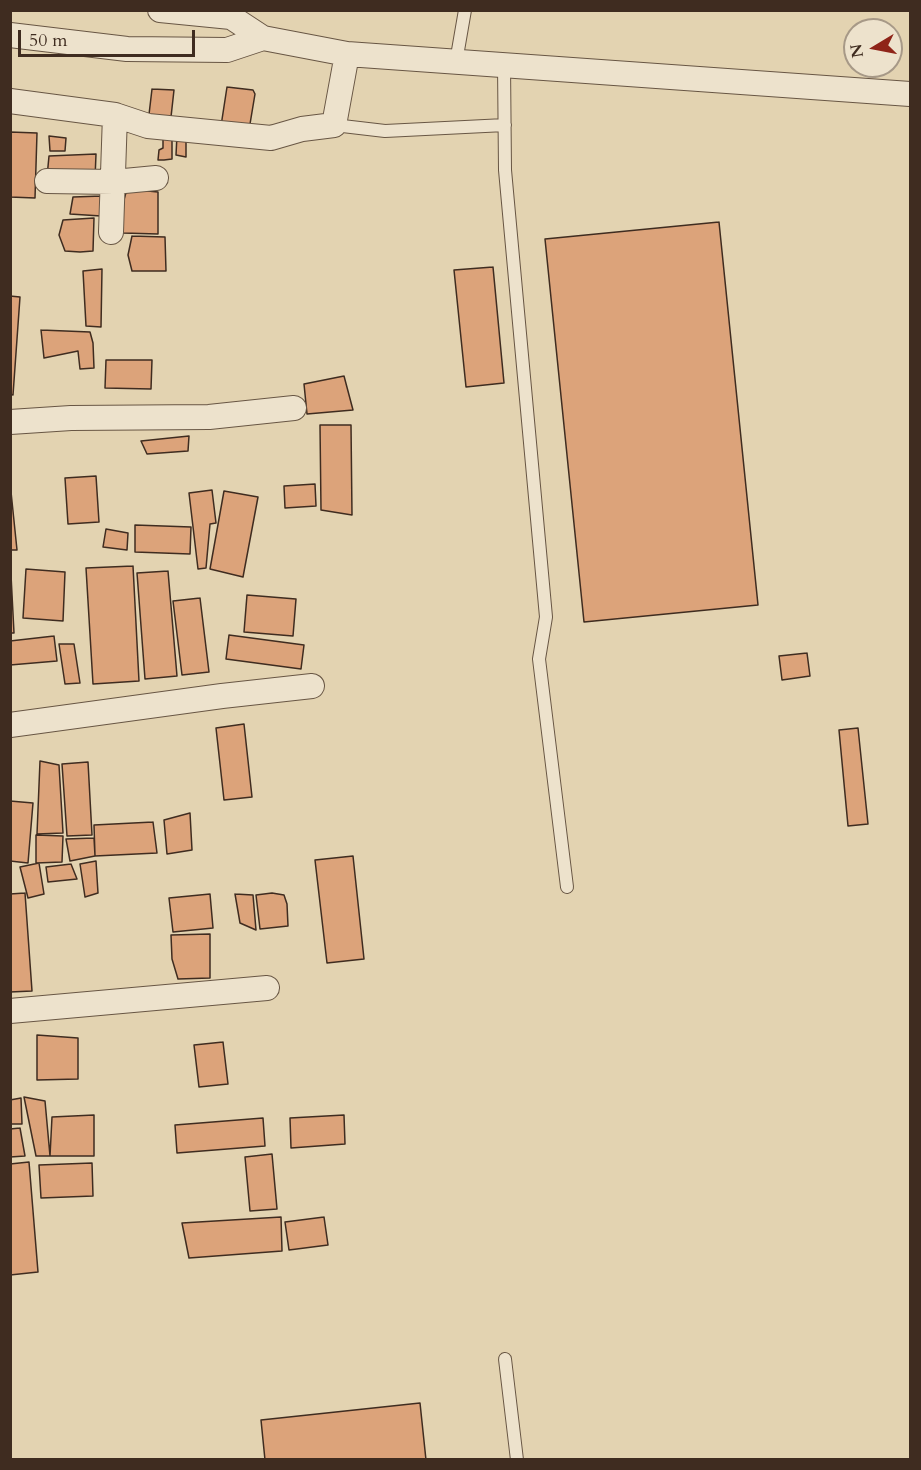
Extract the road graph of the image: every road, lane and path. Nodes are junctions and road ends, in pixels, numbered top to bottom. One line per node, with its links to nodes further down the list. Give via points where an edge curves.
1 (160, 10): 4 (street, via 231,17)
2 (465, 10): 6 (lane)
3 (10, 35): 4 (street, via 138,49 227,50)
4 (263, 38): 5 (street)
5 (347, 54): 6 (street); 11 (street)
6 (456, 62): 7 (street)
7 (504, 65): 8 (street); 12 (lane)
8 (910, 94)
9 (10, 100): 10 (street)
10 (115, 115): 11 (street, via 148,126 271,138); 15 (street)
11 (334, 125): 12 (lane, via 386,131)
12 (505, 125): 21 (lane, via 505,170 546,617 539,659)
13 (156, 178): 15 (street)
14 (47, 181): 15 (street)
15 (114, 183): 16 (street)
16 (111, 232)
17 (294, 408): 18 (street, via 209,417)
18 (10, 422)
19 (312, 686): 20 (street)
20 (10, 725)
21 (567, 887)
22 (267, 988): 23 (street)
23 (10, 1011)
24 (505, 1359): 25 (lane)
25 (517, 1460)

